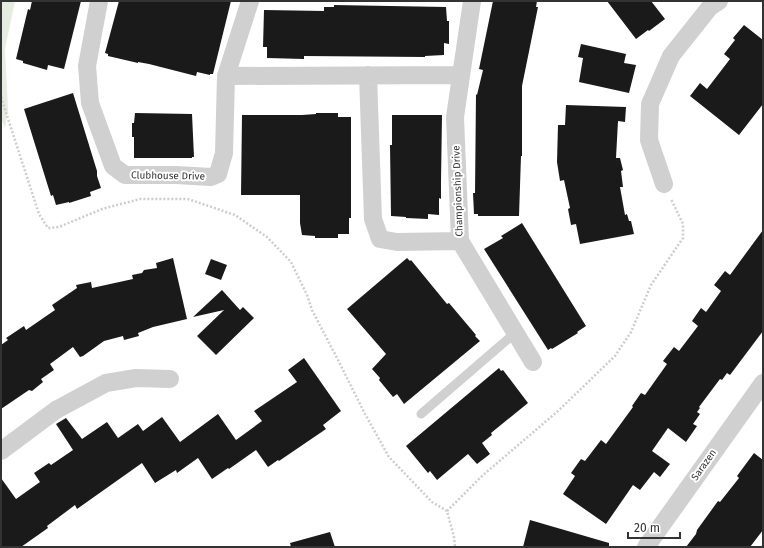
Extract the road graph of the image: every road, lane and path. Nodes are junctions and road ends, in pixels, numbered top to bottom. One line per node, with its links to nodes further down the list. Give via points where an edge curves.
1 (100, 1): 7 (street, Clubhouse Drive, via 87,66 90,103 112,166 125,175 218,174 224,153)
2 (250, 1): 7 (street, Clubhouse Drive)
3 (472, 1): 6 (street, Championship Drive)
4 (719, 1): 9 (street, via 710,6 671,56 650,104 649,140)
5 (368, 75): 6 (street); 7 (street); 10 (street, via 373,219 380,239 397,242)
6 (461, 75): 10 (street, Championship Drive, via 455,117)
7 (226, 76)
8 (1, 97): 17 (path, via 39,214 48,228 59,227 102,210 140,199 188,199 235,216 267,237 290,262 364,414 389,457 432,502)
9 (664, 184): 17 (path, via 683,224 683,238 651,285 631,332 614,356 558,411 482,476)
10 (460, 241): 11 (street, Championship Drive)
11 (515, 333): 12 (street, Championship Drive); 15 (lane)
12 (533, 362)
13 (170, 379): 16 (street, via 136,378 106,383 56,410)
14 (763, 383): 19 (street, Sarazen)
15 (421, 414)
16 (1, 451)
17 (447, 510): 18 (path)
18 (456, 547)
19 (646, 547)

